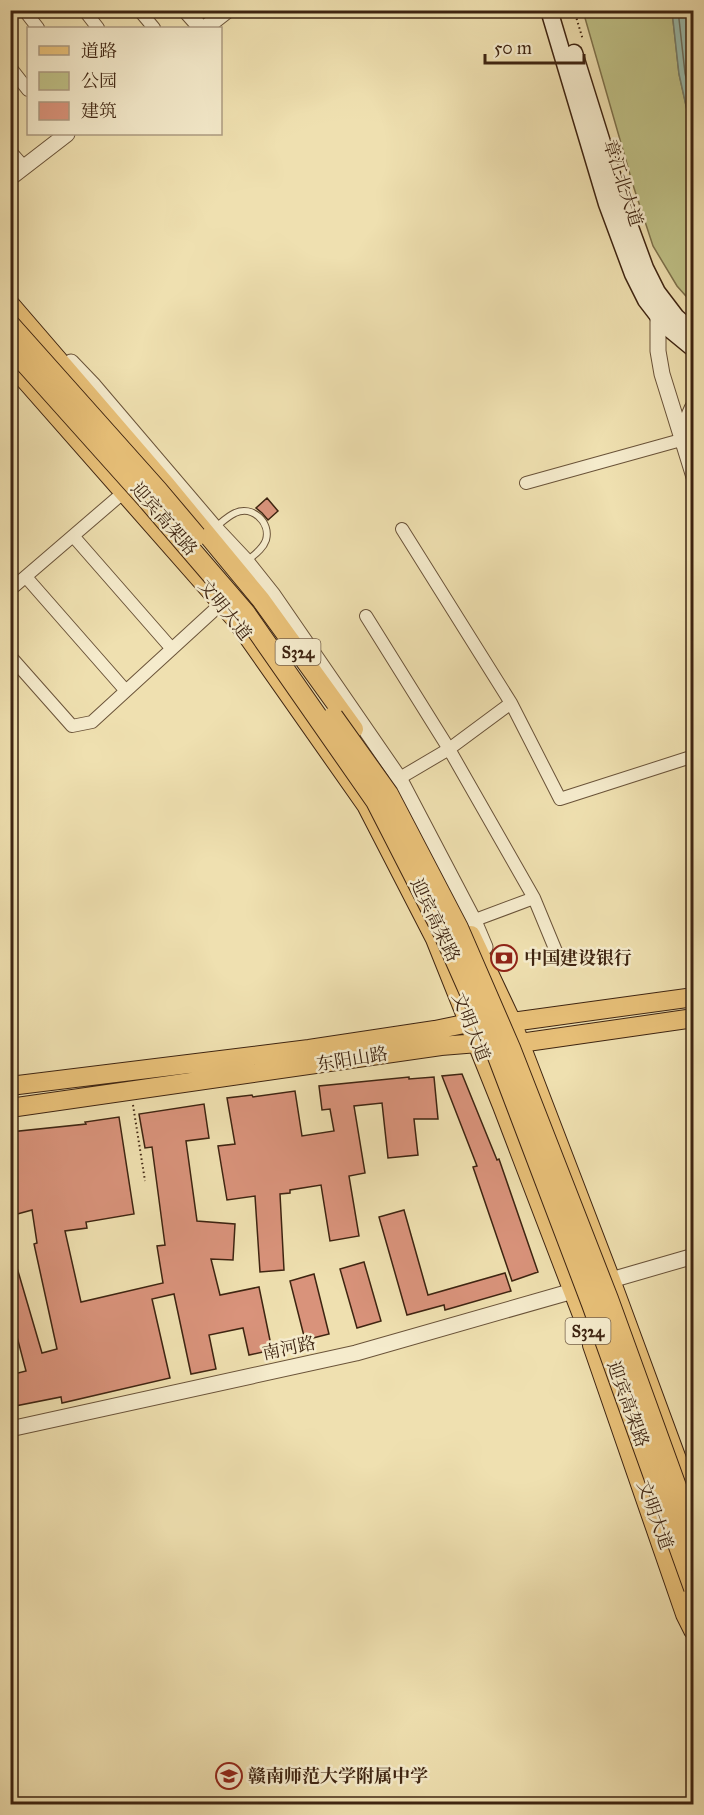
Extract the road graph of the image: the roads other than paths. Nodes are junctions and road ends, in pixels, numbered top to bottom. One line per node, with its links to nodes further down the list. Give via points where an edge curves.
1 (24, 10): 8 (street)
2 (84, 10): 9 (street)
3 (139, 10): 10 (street)
4 (228, 10): 7 (street)
5 (549, 10): 18 (main road, 章江北大道, via 633,274 646,300)
6 (560, 10): 18 (main road, 章江北大道, via 620,200)
7 (195, 20)
8 (37, 27)
9 (97, 27)
10 (153, 27)
11 (10, 67): 12 (street)
12 (27, 89)
13 (66, 135): 15 (street)
14 (10, 151): 15 (street)
15 (24, 167): 16 (street)
16 (10, 178)
17 (10, 302): 29 (street, via 94,387); 43 (main road, 文明大道 / S324, via 261,600)
18 (663, 310): 20 (main road, 章江北大道); 22 (main road, 章江北大道, via 666,326); 25 (street, via 658,351)
19 (10, 325): 61 (highway, 迎宾高架路, bridge, via 253,605 388,794 458,928 510,1048 608,1299)
20 (693, 333)
21 (10, 346): 62 (highway, 迎宾高架路, bridge, via 244,613 376,801 444,934 497,1054 592,1304)
22 (693, 349)
23 (10, 363): 28 (main road, 文明大道 / S324)
24 (693, 405): 25 (street)
25 (681, 440): 26 (street); 27 (street)
26 (693, 477)
27 (526, 483)
28 (124, 492): 31 (street); 35 (main road, 文明大道 / S324)
29 (215, 528): 32 (street); 32 (lane, via 237,512 249,511 259,517 266,528 266,541)
30 (402, 530): 40 (street)
31 (74, 537): 33 (street); 37 (street)
32 (246, 561): 43 (street, via 273,595)
33 (26, 577): 34 (street); 39 (street)
34 (10, 590)
35 (222, 603): 37 (street); 50 (main road, 文明大道 / S324, via 366,805 435,939)
36 (366, 616): 41 (street)
37 (172, 649): 39 (street)
38 (10, 656): 39 (street, via 72,726 92,722)
39 (126, 691)
40 (511, 704): 41 (street); 42 (street, via 560,799)
41 (449, 749): 43 (street); 44 (street)
42 (693, 756)
43 (396, 780): 45 (main road, 文明大道 / S324)
44 (534, 898): 45 (street); 46 (street)
45 (470, 922): 49 (main road, 文明大道 / S324)
46 (558, 956)
47 (693, 997): 49 (main road, 东阳山路)
48 (693, 1018): 52 (main road, 东阳山路)
49 (512, 1022): 50 (main road, 东阳山路); 52 (main road, 文明大道 / S324)
50 (469, 1023): 51 (main road, 文明大道 / S324); 53 (main road, 东阳山路, via 309,1049)
51 (478, 1043): 52 (main road, 东阳山路); 54 (main road, 东阳山路); 57 (main road, 文明大道 / S324)
52 (520, 1043): 56 (main road, 文明大道 / S324)
53 (10, 1086)
54 (10, 1108)
55 (693, 1256): 56 (street)
56 (611, 1280): 60 (main road, 文明大道 / S324)
57 (573, 1291): 58 (main road, 文明大道 / S324); 59 (street, 南河路, via 356,1353)
58 (593, 1345): 63 (main road, 文明大道 / S324); 64 (highway)
59 (10, 1429)
60 (693, 1505)
61 (693, 1536)
62 (693, 1588)
63 (693, 1620)
64 (693, 1630)

